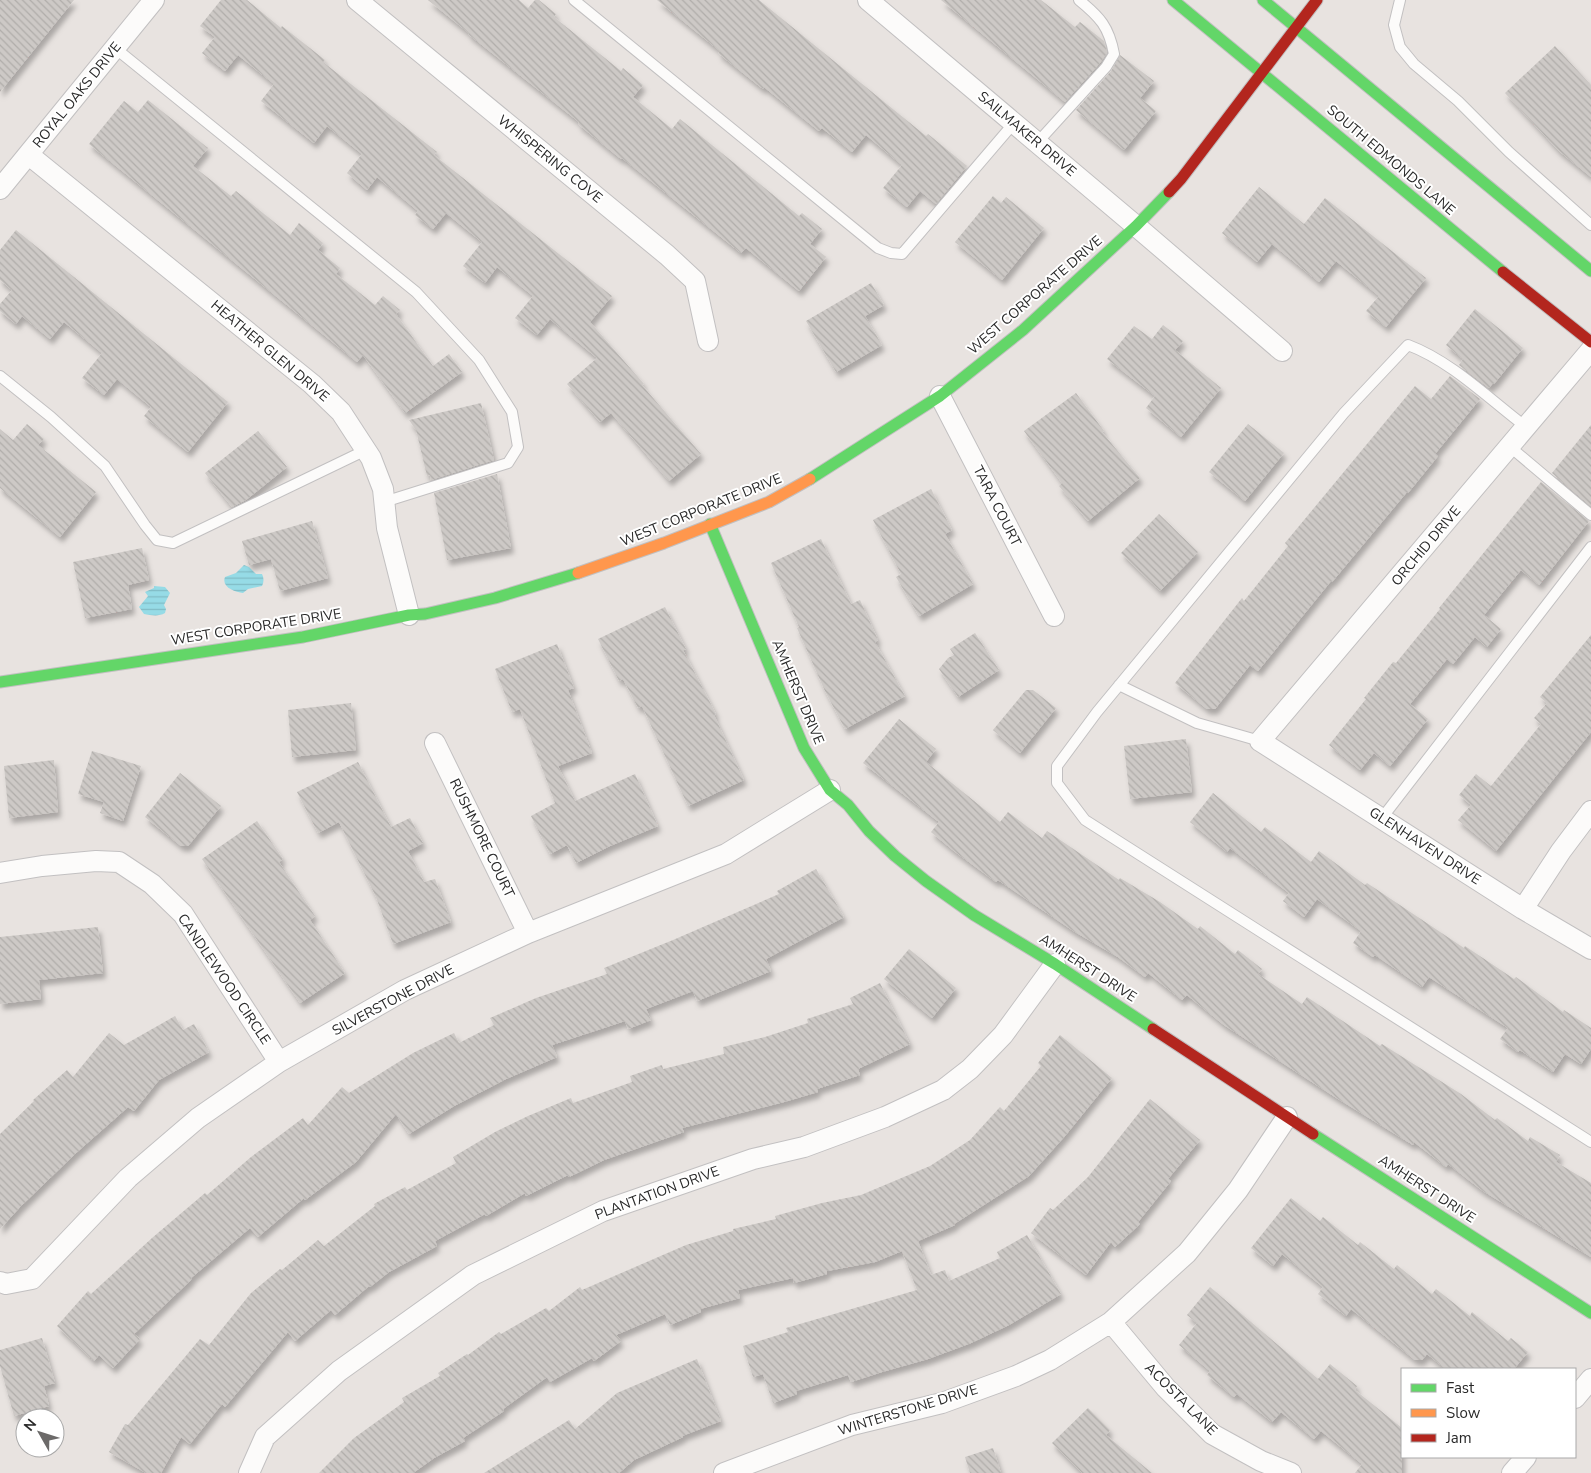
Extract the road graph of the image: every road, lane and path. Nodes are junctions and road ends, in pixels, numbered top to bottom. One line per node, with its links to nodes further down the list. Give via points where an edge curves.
1 (154, 0): 11 (street, ROYAL OAKS DRIVE)
2 (357, 0): 20 (street, WHISPERING COVE, via 696,281)
3 (574, 0): 13 (lane, via 878,248 891,253 902,254)
4 (868, 0): 13 (street, SAILMAKER DRIVE)
5 (1079, 0): 14 (lane, via 1097,15 1111,36 1114,54)
6 (1173, 0): 12 (street, SOUTH EDMONDS LANE)
7 (1264, 0): 10 (street)
8 (1317, 0): 10 (street, WEST CORPORATE DRIVE)
9 (1400, 0): 17 (lane, via 1394,25 1400,47 1414,64)
10 (1296, 26): 12 (street, WEST CORPORATE DRIVE); 19 (street)
11 (115, 48): 15 (street, ROYAL OAKS DRIVE); 29 (lane, via 416,292 480,360 512,412 518,447 508,463)
12 (1263, 73): 18 (street, WEST CORPORATE DRIVE, via 1181,179); 21 (street, SOUTH EDMONDS LANE, via 1482,256)
13 (1014, 123): 14 (street, SAILMAKER DRIVE)
14 (1038, 143): 18 (street, SAILMAKER DRIVE)
15 (29, 155): 16 (street, ROYAL OAKS DRIVE); 28 (street, HEATHER GLEN DRIVE, via 312,384 342,412)
16 (0, 189)
17 (1591, 225)
18 (1136, 226): 23 (street, SAILMAKER DRIVE); 25 (street, WEST CORPORATE DRIVE, via 1023,330)
19 (1591, 272)
20 (708, 341)
21 (1591, 342)
22 (1591, 350): 26 (street, ORCHID DRIVE)
23 (1282, 351)
24 (0, 376): 28 (lane, via 105,466 157,540 173,542)
25 (940, 396): 31 (street, WEST CORPORATE DRIVE, via 816,476 769,502); 34 (street, TARA COURT)
26 (1526, 427): 27 (street, ORCHID DRIVE); 36 (lane, via 1447,365 1408,345 1344,413)
27 (1509, 446): 30 (lane); 37 (street, ORCHID DRIVE)
28 (366, 450): 29 (street, HEATHER GLEN DRIVE)
29 (384, 502): 33 (street, HEATHER GLEN DRIVE, via 387,528)
30 (1591, 515)
31 (710, 524): 33 (street, WEST CORPORATE DRIVE, via 664,543 495,598); 39 (street, AMHERST DRIVE, via 804,748)
32 (1591, 547): 41 (lane)
33 (409, 615): 35 (street, WEST CORPORATE DRIVE, via 303,638 106,664)
34 (1054, 616)
35 (0, 682)
36 (1119, 685): 37 (lane, via 1197,723); 49 (lane, via 1056,766 1057,783 1085,820)
37 (1260, 741): 41 (street, GLENHAVEN DRIVE)
38 (435, 743): 44 (street, RUSHMORE COURT)
39 (830, 790): 44 (street, SILVERSTONE DRIVE, via 726,854); 46 (street, AMHERST DRIVE, via 895,856 926,881 974,915)
40 (1591, 811): 43 (street)
41 (1382, 818): 43 (street, GLENHAVEN DRIVE)
42 (0, 873): 47 (street, CANDLEWOOD CIRCLE, via 51,865 119,862 152,884 183,914)
43 (1522, 909): 45 (street, GLENHAVEN DRIVE)
44 (528, 933): 47 (street, SILVERSTONE DRIVE, via 405,990)
45 (1591, 949)
46 (1055, 964): 48 (street, AMHERST DRIVE); 56 (street, PLANTATION DRIVE, via 1003,1035 970,1069 943,1090 885,1117 804,1147 753,1159 603,1210 473,1275 339,1371 264,1437)
47 (279, 1062): 50 (street, SILVERSTONE DRIVE, via 198,1118 128,1178 32,1279)
48 (1287, 1117): 51 (street, AMHERST DRIVE); 52 (street, WINTERSTONE DRIVE, via 1238,1190 1187,1254)
49 (1591, 1142)
50 (3, 1283)
51 (1591, 1312)
52 (1111, 1322): 57 (street, WINTERSTONE DRIVE, via 1050,1360 1016,1376 942,1403 852,1425); 58 (street, ACOSTA LANE, via 1166,1388 1212,1434 1261,1461)
53 (1591, 1379): 54 (street)
54 (1576, 1397)
55 (1525, 1458): 59 (street)
56 (249, 1473)
57 (724, 1473)
58 (1291, 1473)
59 (1512, 1473)

